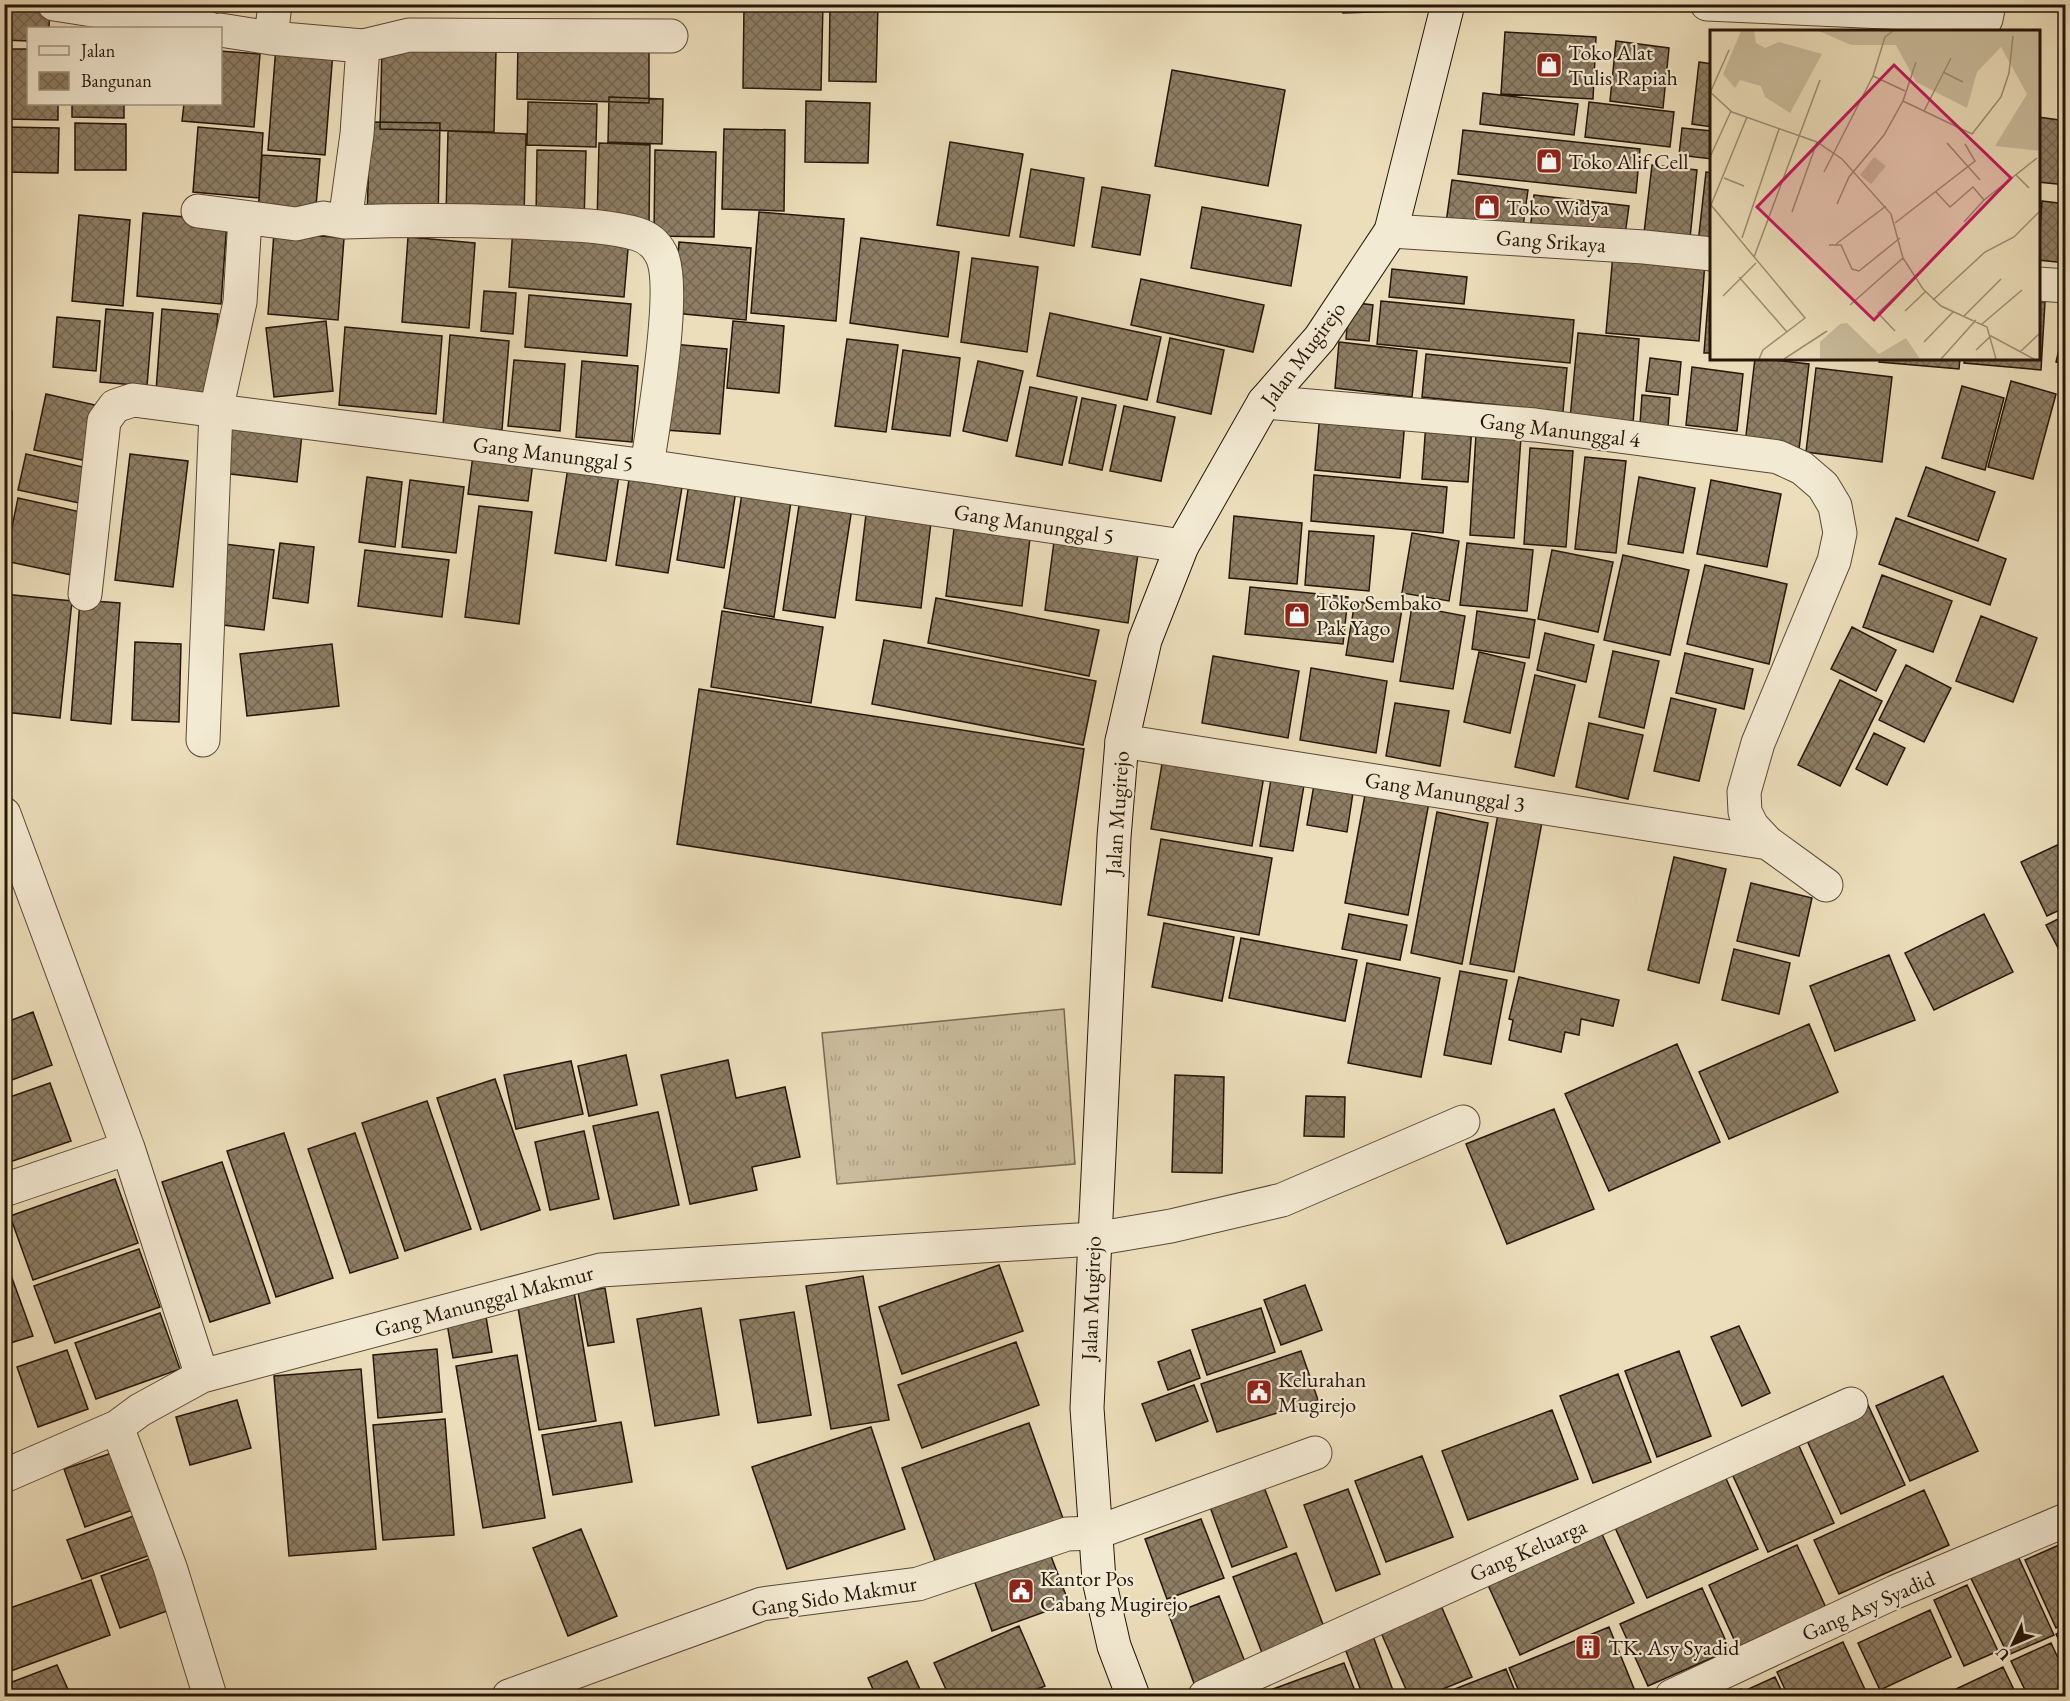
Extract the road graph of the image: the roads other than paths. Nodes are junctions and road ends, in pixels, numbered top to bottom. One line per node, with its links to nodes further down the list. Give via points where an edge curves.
1 (54, 4): 6 (street)
2 (275, 4): 9 (street)
3 (1448, 4): 14 (street, Jalan Mugirejo)
4 (1707, 4): 5 (street, via 1907,13 1977,23 1986,19)
5 (1989, 4)
6 (202, 27)
7 (222, 30): 9 (street)
8 (671, 36): 10 (street, via 409,35)
9 (271, 38): 10 (street)
10 (363, 46): 13 (street)
11 (198, 211): 12 (street)
12 (245, 218): 13 (street, via 296,224 323,218); 19 (street, via 240,302)
13 (345, 222): 20 (street, via 496,221 595,226 638,234 655,245 667,273)
14 (1391, 231): 15 (street, Gang Srikaya); 18 (street, Jalan Mugirejo, via 1320,338)
15 (1710, 254)
16 (2040, 284): 17 (street)
17 (2066, 286)
18 (1264, 402): 21 (street, Gang Manunggal 4, via 1534,425 1778,457 1802,468 1823,486); 22 (street, Jalan Mugirejo)
19 (216, 411): 20 (street, Gang Manunggal 5); 23 (street, Gang Manunggal 5, via 133,400 115,406 104,421); 24 (street)
20 (647, 466): 22 (street, Gang Manunggal 5)
21 (1835, 506): 27 (street, Gang Manunggal 3, via 1840,533 1834,561 1758,743 1744,792 1745,812)
22 (1182, 546): 25 (street, Jalan Mugirejo, via 1144,640)
23 (85, 594)
24 (203, 740)
25 (1122, 741): 27 (street, Gang Manunggal 3); 32 (street, Jalan Mugirejo)
26 (4, 814): 30 (street)
27 (1768, 843): 28 (street, Gang Manunggal 3)
28 (1826, 885)
29 (1463, 1122): 32 (street, Gang Manunggal Makmur, via 1282,1200 1172,1226)
30 (128, 1148): 31 (street); 33 (street)
31 (4, 1190)
32 (1094, 1239): 33 (street, Gang Manunggal Makmur, via 601,1270); 39 (street, Jalan Mugirejo, via 1087,1408)
33 (202, 1376): 35 (street, Gang Manunggal Makmur)
34 (1851, 1404): 43 (street, Gang Keluarga)
35 (117, 1427): 37 (street, Gang Manunggal Makmur); 40 (street, via 170,1567)
36 (1315, 1453): 39 (street, Gang Sido Makmur)
37 (4, 1476)
38 (2066, 1520): 44 (street, Gang Asy Syadid, via 1895,1592)
39 (1095, 1533): 41 (street, Gang Sido Makmur, via 1067,1534 918,1584 762,1604); 42 (street, Jalan Mugirejo, via 1099,1580 1114,1646)
40 (210, 1696)
41 (508, 1696)
42 (1133, 1696)
43 (1205, 1696)
44 (1672, 1696)

